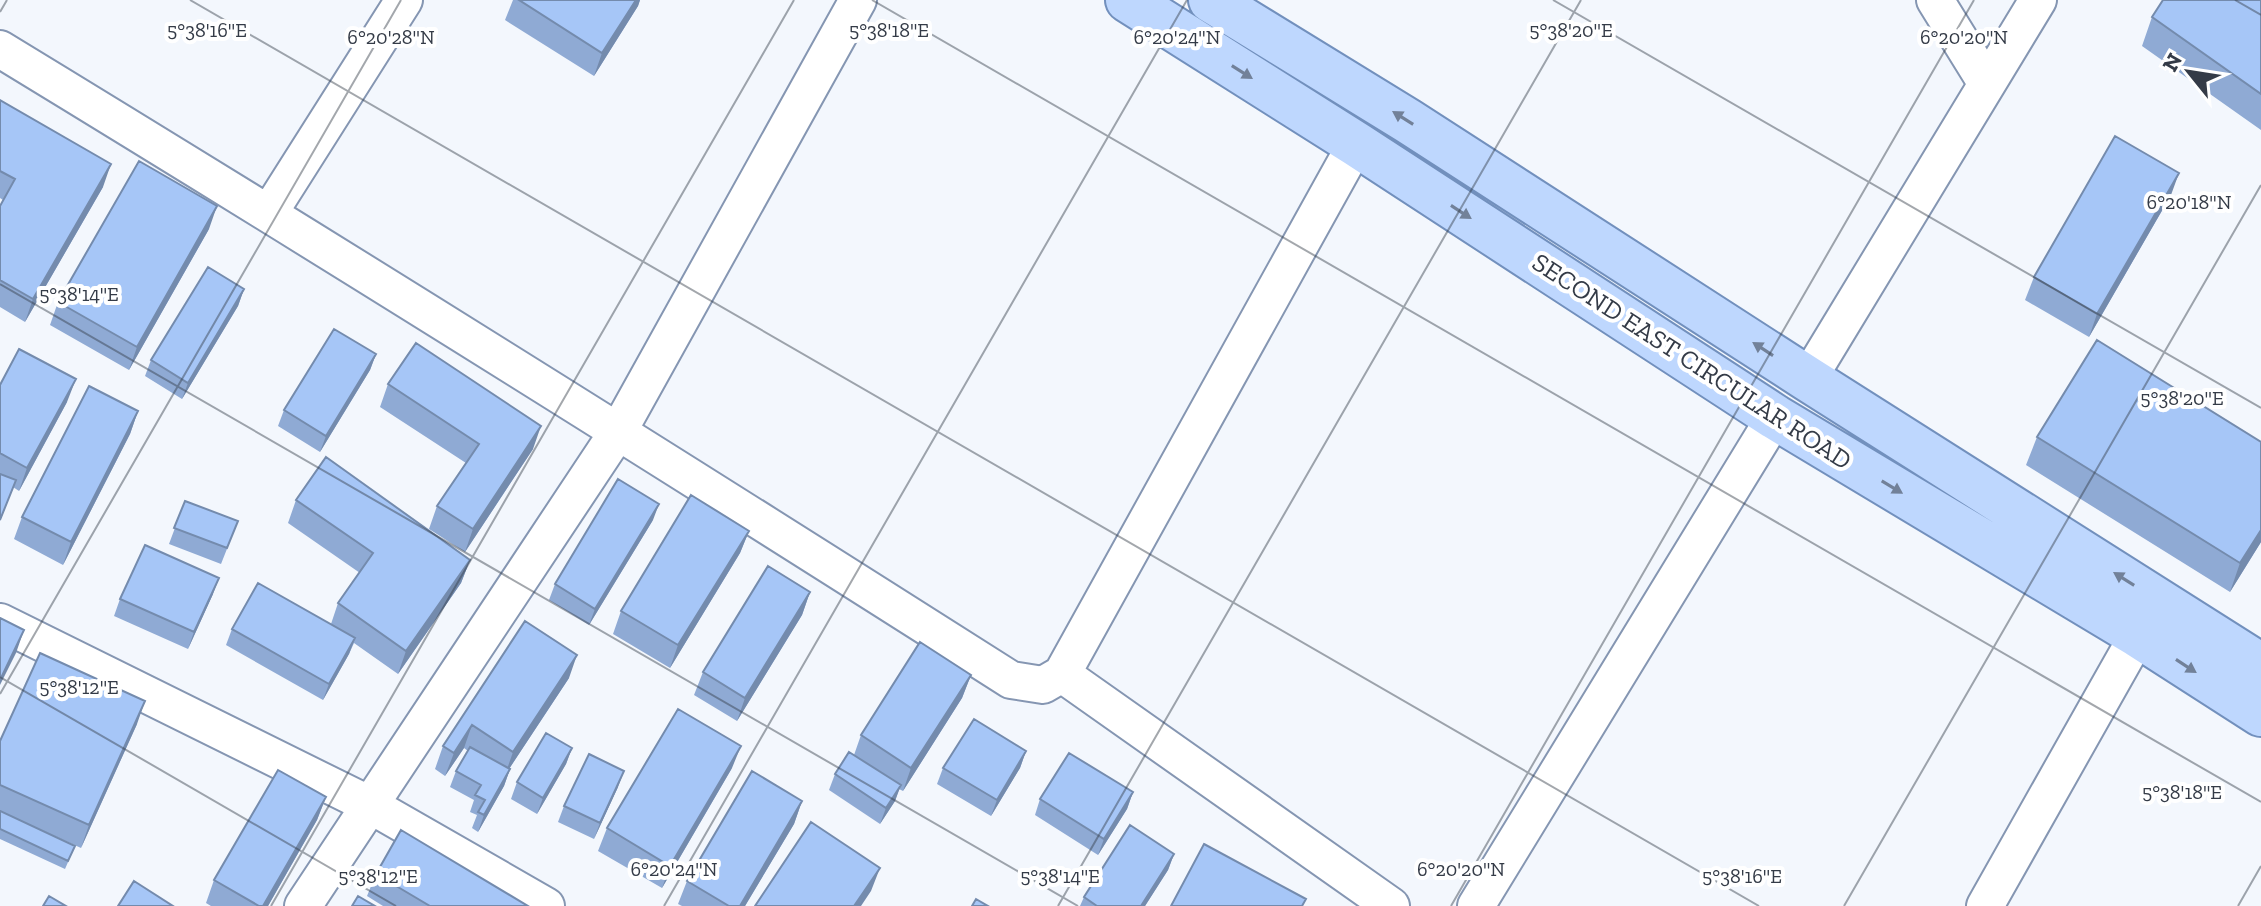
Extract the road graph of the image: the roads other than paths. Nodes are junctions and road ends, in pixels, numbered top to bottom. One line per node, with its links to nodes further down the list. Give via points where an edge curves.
1 (404, 0): 10 (street)
2 (858, 0): 13 (street)
3 (1128, 0): 9 (main road, SECOND EAST CIRCULAR ROAD, one-way to 9)
4 (1211, 0): 11 (main road, SECOND EAST CIRCULAR ROAD, one-way to 4)
5 (1935, 0): 8 (street)
6 (2038, 0): 8 (street)
7 (0, 49): 10 (street)
8 (1987, 84): 11 (street)
9 (1356, 144): 12 (main road, SECOND EAST CIRCULAR ROAD, one-way to 12); 18 (street)
10 (269, 213): 13 (street)
11 (1808, 379): 14 (main road, SECOND EAST CIRCULAR ROAD, one-way to 11)
12 (1775, 417): 16 (main road, SECOND EAST CIRCULAR ROAD, one-way to 16); 24 (street)
13 (619, 430): 18 (street, via 1011,680 1043,685); 20 (street)
14 (2187, 619): 16 (street); 17 (main road, SECOND EAST CIRCULAR ROAD)
15 (0, 622): 20 (street)
16 (2138, 635): 19 (main road, SECOND EAST CIRCULAR ROAD, one-way to 19); 25 (street)
17 (2261, 666)
18 (1062, 674): 23 (street)
19 (2261, 714)
20 (370, 805): 21 (street); 22 (street)
21 (303, 906)
22 (546, 906)
23 (1391, 906)
24 (1476, 906)
25 (1985, 906)

